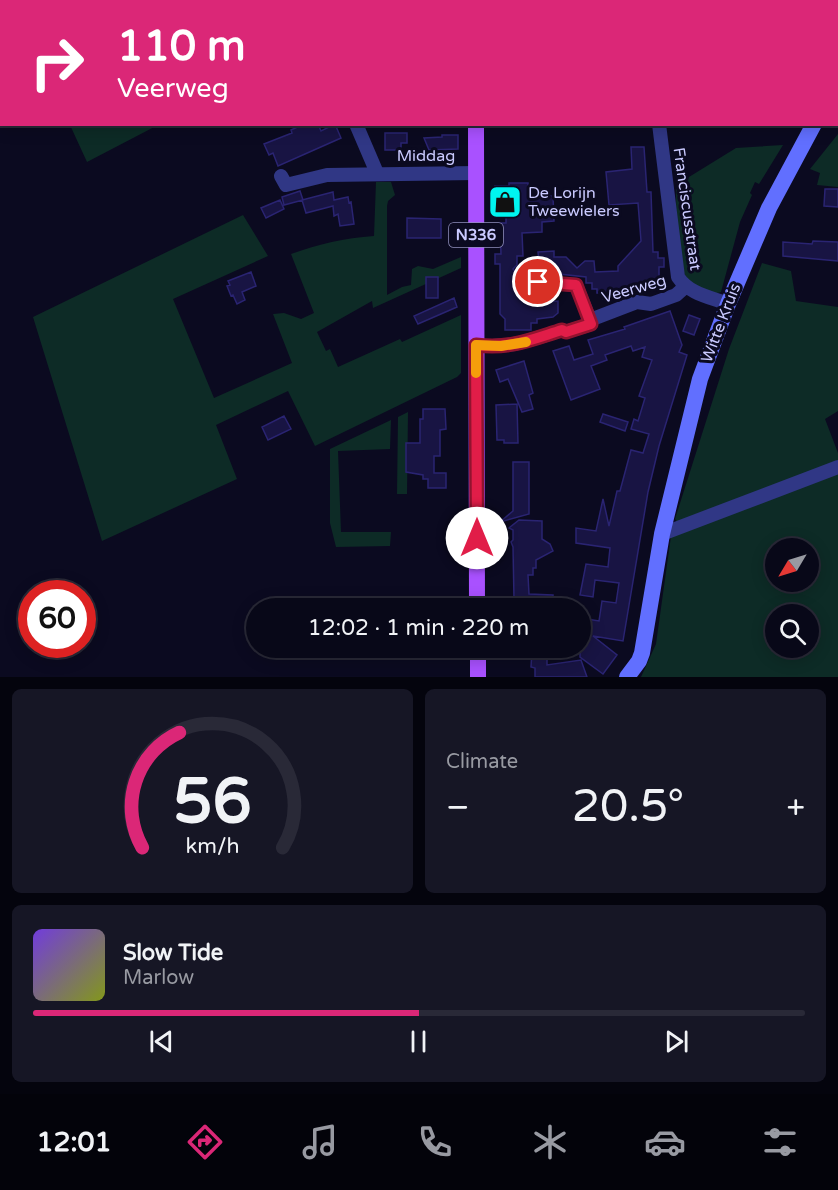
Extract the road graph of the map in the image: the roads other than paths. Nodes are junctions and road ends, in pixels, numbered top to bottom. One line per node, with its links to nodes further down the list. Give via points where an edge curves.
1 (357, 126): 5 (street, Middag)
2 (476, 126): 6 (main road, N336)
3 (659, 126): 9 (street, Franciscusstraat, via 678,277)
4 (813, 126): 10 (main road, Witte Kruis, via 769,208)
5 (377, 173): 6 (street, Middag); 7 (street, Middag, via 327,175 286,185)
6 (476, 173): 12 (main road, N336)
7 (281, 176)
8 (538, 282): 11 (street, Veerweg, via 576,285)
9 (685, 287): 10 (street, Franciscusstraat); 11 (street, Veerweg, via 676,295 651,304 637,302)
10 (728, 304): 14 (main road, Witte Kruis, via 700,379)
11 (590, 320): 12 (street, Veerweg, via 591,324 519,344)
12 (476, 345): 15 (main road, N336)
13 (838, 467): 14 (street)
14 (662, 534): 18 (main road, Witte Kruis, via 642,652)
15 (477, 598)
16 (478, 658): 17 (main road)
17 (478, 677)
18 (627, 677)

